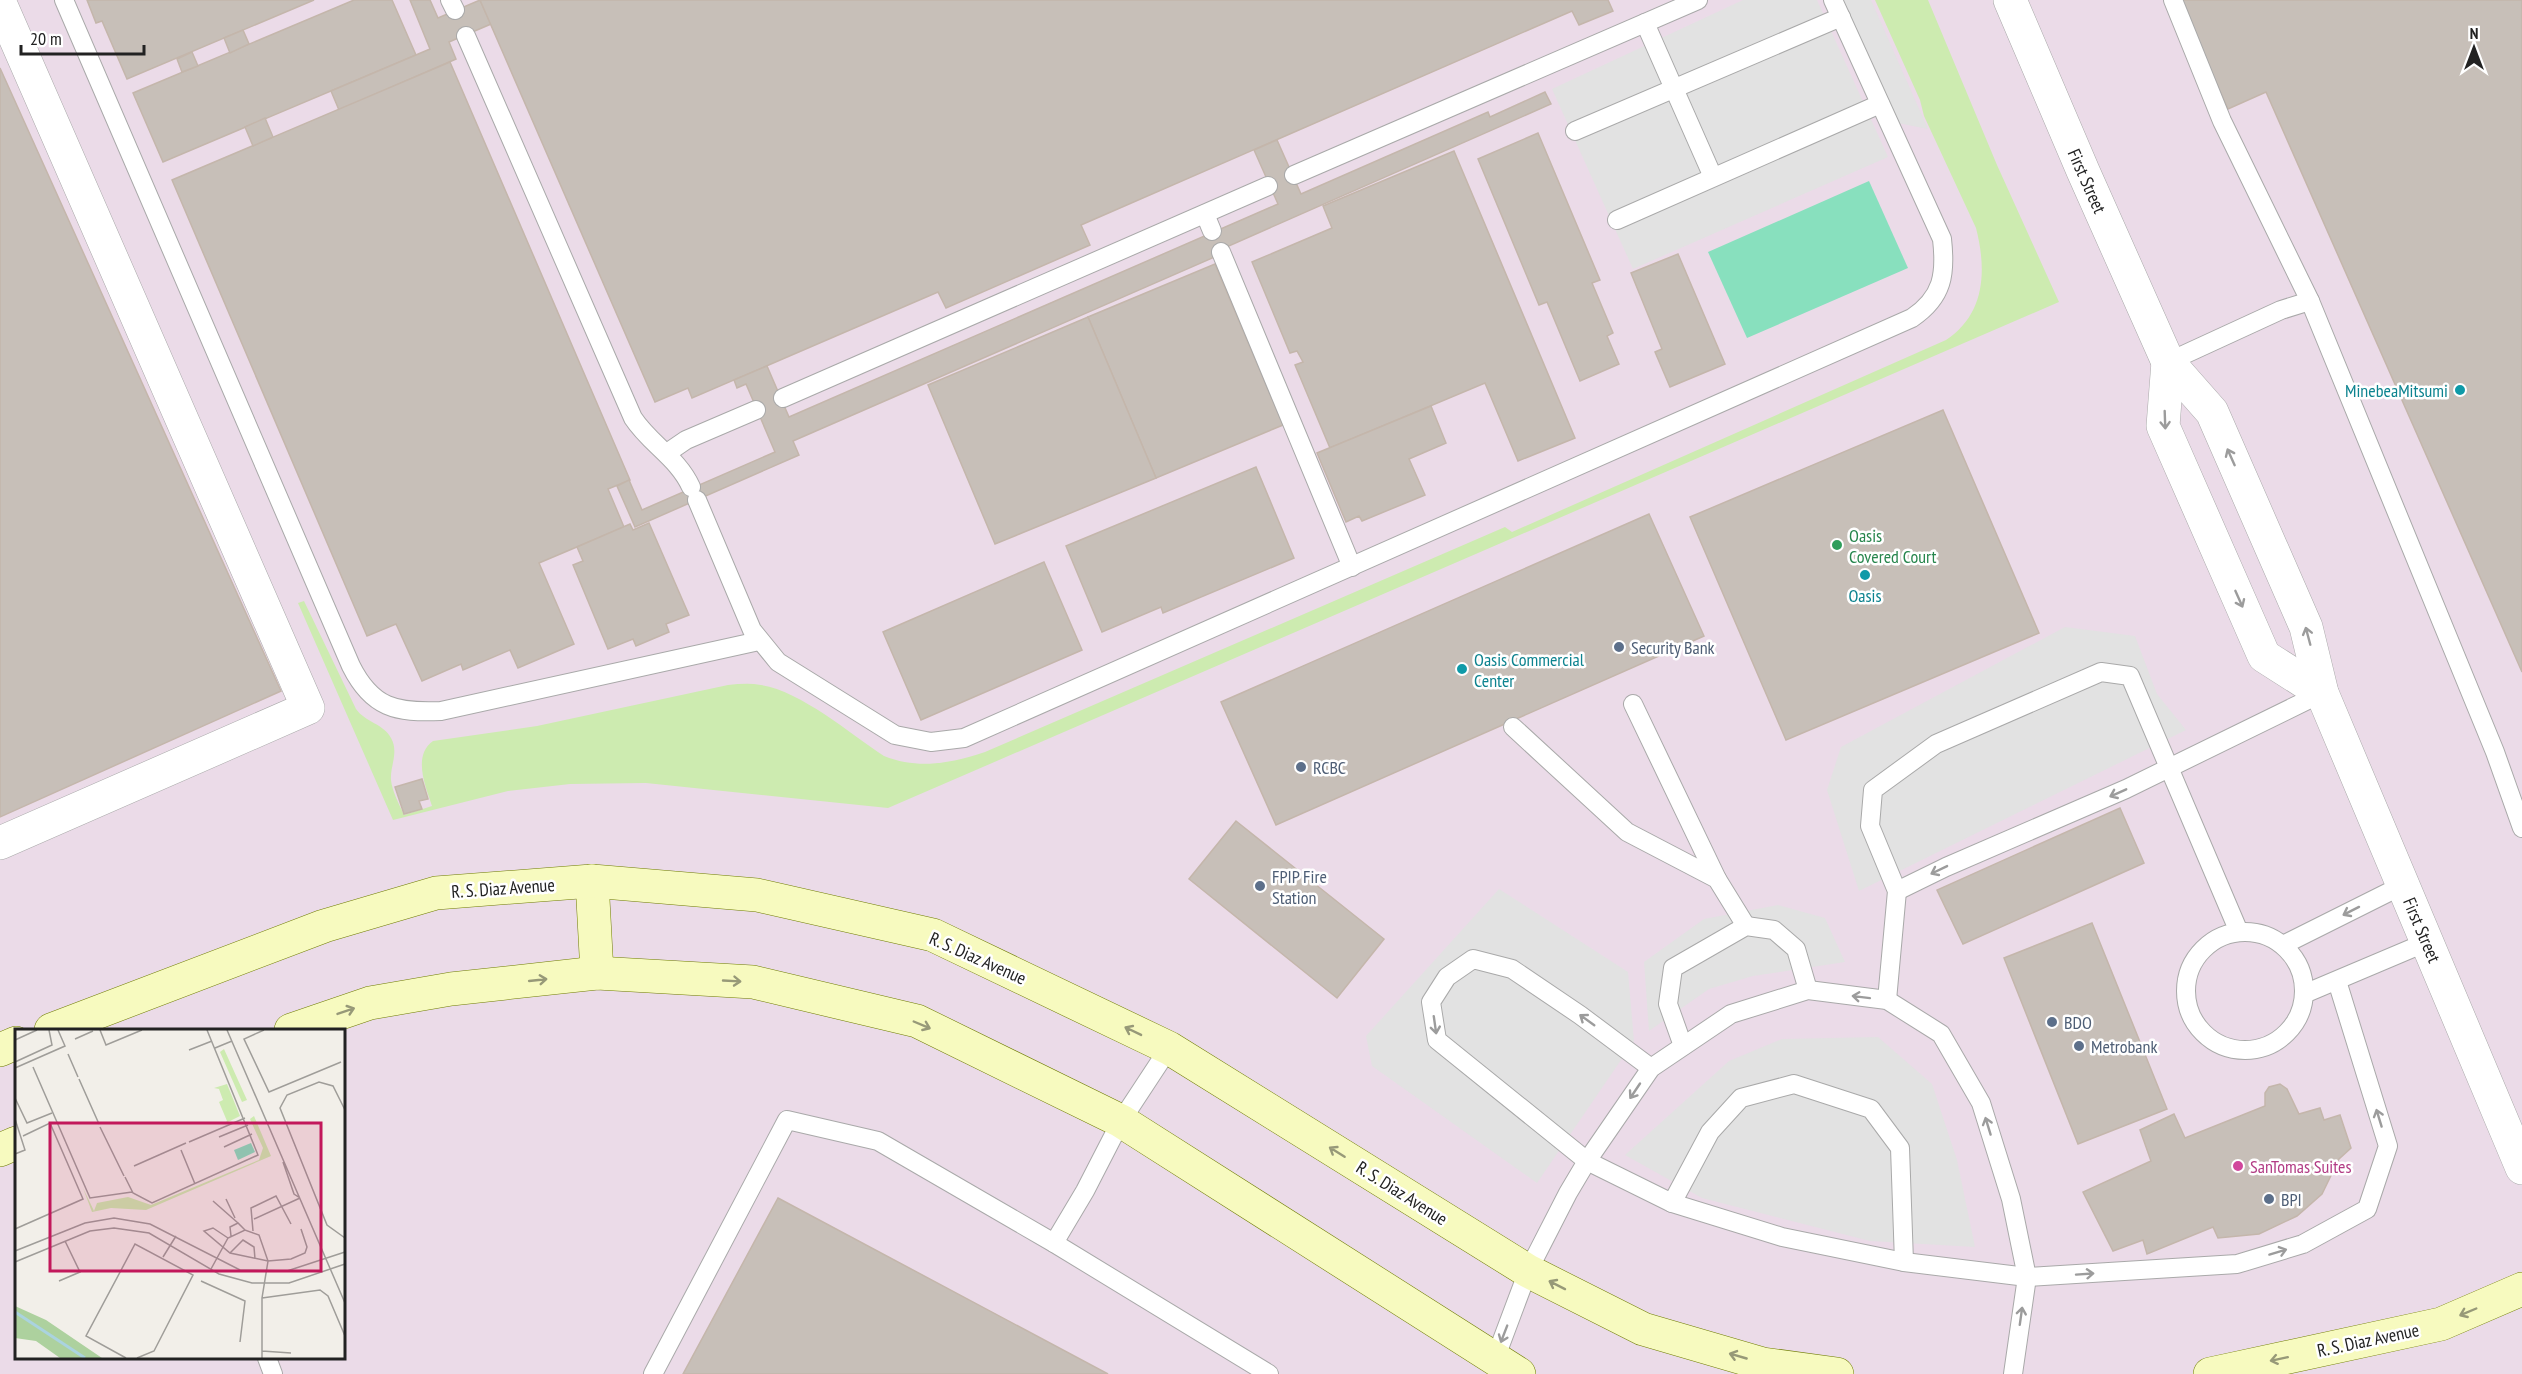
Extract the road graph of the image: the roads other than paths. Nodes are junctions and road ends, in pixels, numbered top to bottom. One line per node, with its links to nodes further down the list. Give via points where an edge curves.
1 (64, 0): 25 (lane, via 351,666 369,693 392,708 441,711)
2 (1698, 0): 7 (lane)
3 (2010, 0): 20 (street, First Street)
4 (2173, 0): 19 (lane, via 2222,121)
5 (0, 3): 31 (street, via 308,708)
6 (1837, 8): 9 (lane); 10 (lane)
7 (1645, 23): 9 (lane); 12 (lane)
8 (466, 36): 23 (lane, via 633,418 646,436)
9 (1674, 89): 11 (lane); 13 (lane)
10 (1880, 104): 13 (lane); 24 (lane, via 1942,239 1943,275 1927,308)
11 (1575, 131)
12 (1294, 175)
13 (1713, 177): 16 (lane)
14 (1268, 186): 15 (lane)
15 (1205, 214): 17 (lane); 21 (lane)
16 (1617, 220)
17 (1212, 231)
18 (1221, 252): 24 (lane)
19 (2310, 301): 20 (lane, via 2281,310); 30 (lane, via 2495,752)
20 (2168, 362): 26 (street, First Street, one-way to 20, via 2306,627 2212,412); 26 (street, First Street, one-way to 26, via 2163,426 2264,656)
21 (783, 398)
22 (756, 410): 23 (lane, via 686,440)
23 (667, 453): 25 (lane, via 682,469)
24 (1352, 567): 25 (lane, via 948,742 911,740 881,728 778,662)
25 (759, 641)
26 (2322, 693): 29 (lane); 34 (street, First Street)
27 (1633, 704): 32 (lane)
28 (1514, 727): 32 (lane, via 1627,832)
29 (2171, 767): 35 (lane, one-way to 35); 35 (lane, via 2130,676 2101,672 1936,744 1872,790 1870,826); 37 (lane)
30 (2522, 828)
31 (0, 843)
32 (1718, 879): 36 (lane)
33 (592, 881): 40 (street); 45 (street, R. S. Diaz Avenue, via 436,893 324,926); 48 (street, R. S. Diaz Avenue, one-way to 33, via 933,934 757,895)
34 (2403, 885): 38 (street, First Street); 39 (lane, one-way to 39)
35 (1897, 891): 44 (lane)
36 (1746, 926): 42 (lane, via 1774,930 1796,950); 47 (lane, via 1673,968 1668,1004)
37 (2239, 932): 39 (lane, via 2265,935); 43 (lane, via 2209,943 2188,970 2185,996 2193,1021 2215,1043 2236,1050 2273,1044 2298,1019)
38 (2427, 942): 41 (lane); 54 (street, First Street)
39 (2283, 945): 43 (lane, via 2301,968)
40 (597, 973): 46 (street, one-way to 40, via 370,1003 452,989); 50 (street, one-way to 50, via 753,982 916,1021)
41 (2337, 981): 43 (lane); 59 (lane, one-way to 41, via 2237,1264 2303,1244 2367,1209 2388,1146)
42 (1808, 990): 44 (lane, one-way to 42); 47 (lane, via 1731,1014)
43 (2304, 994)
44 (1887, 1000): 59 (lane, one-way to 44, via 2011,1199 1981,1103 1941,1034)
45 (54, 1029)
46 (294, 1029)
47 (1683, 1046): 49 (lane)
48 (1169, 1048): 50 (lane); 58 (street, R. S. Diaz Avenue, one-way to 48)
49 (1651, 1068): 53 (lane, one-way to 53); 53 (lane, one-way to 53, via 1512,969 1473,959 1447,977 1431,1002 1437,1040)
50 (1121, 1120): 56 (lane); 62 (street)
51 (15, 1143): 52 (street)
52 (0, 1150)
53 (1587, 1161): 55 (lane); 58 (lane)
54 (2522, 1168)
55 (1672, 1203): 57 (lane, via 1782,1237); 57 (lane, via 1710,1132 1741,1098 1794,1084 1870,1109 1900,1148)
56 (1054, 1243): 64 (lane, via 878,1141 787,1120); 65 (lane)
57 (1904, 1262): 59 (lane)
58 (1528, 1270): 62 (lane, one-way to 62); 66 (street, R. S. Diaz Avenue, one-way to 58, via 1762,1364 1643,1329)
59 (2027, 1277): 67 (lane, one-way to 59)
60 (2522, 1289): 68 (street, R. S. Diaz Avenue, one-way to 68, via 2441,1324)
61 (267, 1359): 63 (lane)
62 (1507, 1366)
63 (273, 1374)
64 (653, 1374)
65 (1269, 1374)
66 (1837, 1374)
67 (2013, 1374)
68 (2210, 1374)

